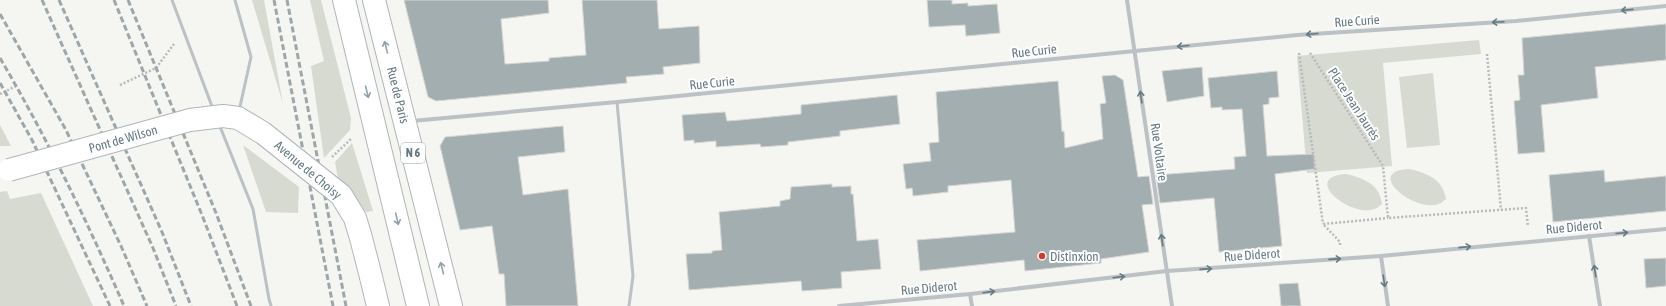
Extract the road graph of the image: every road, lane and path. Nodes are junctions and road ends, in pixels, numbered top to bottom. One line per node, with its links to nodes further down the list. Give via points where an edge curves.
1 (172, 0): 7 (lane)
2 (235, 0): 16 (lane, via 251,57)
3 (344, 0): 31 (main road, N 6, one-way to 31)
4 (374, 0): 17 (main road, Rue de Paris / N 6, one-way to 4)
5 (1127, 0): 8 (street, Rue Voltaire)
6 (1666, 6): 8 (street, Rue Curie, one-way to 8, via 1516,21 1333,32)
7 (184, 35): 12 (path, via 156,68); 29 (lane, via 253,210)
8 (1134, 51): 15 (street, Rue Curie); 27 (street, Rue Voltaire, one-way to 8)
9 (1299, 53): 21 (path)
10 (1310, 53): 20 (path, Place Jean Jaurès, via 1383,166)
11 (1486, 54): 19 (path)
12 (120, 85)
13 (16, 86): 14 (path)
14 (0, 94)
15 (617, 102): 17 (street, Rue Curie); 33 (lane, via 633,276)
16 (238, 118): 18 (main road, Pont de Wilson, bridge, via 223,116 190,120); 30 (main road, Avenue de Choisy, bridge, via 263,132 341,195 355,218 362,238)
17 (405, 122): 32 (main road, Rue de Paris / N 6, one-way to 17)
18 (4, 171)
19 (1501, 210): 20 (path); 24 (path, via 1526,208)
20 (1388, 218): 21 (path)
21 (1323, 224): 26 (path, via 1340,242)
22 (1666, 229): 23 (street, Rue Diderot, one-way to 22)
23 (1589, 236): 24 (street, Rue Diderot); 38 (street, one-way to 23)
24 (1530, 241): 25 (street, Rue Diderot, one-way to 24)
25 (1381, 256): 26 (street, Rue Diderot); 37 (street, one-way to 37)
26 (1342, 258): 27 (street, Rue Diderot, one-way to 26)
27 (1167, 272): 28 (street, Rue Diderot, one-way to 27); 36 (street, Rue Voltaire)
28 (970, 294): 34 (street, Rue Diderot); 35 (street)
29 (271, 306)
30 (378, 306)
31 (418, 306)
32 (451, 306)
33 (629, 306)
34 (839, 306)
35 (972, 306)
36 (1172, 306)
37 (1388, 306)
38 (1600, 306)

